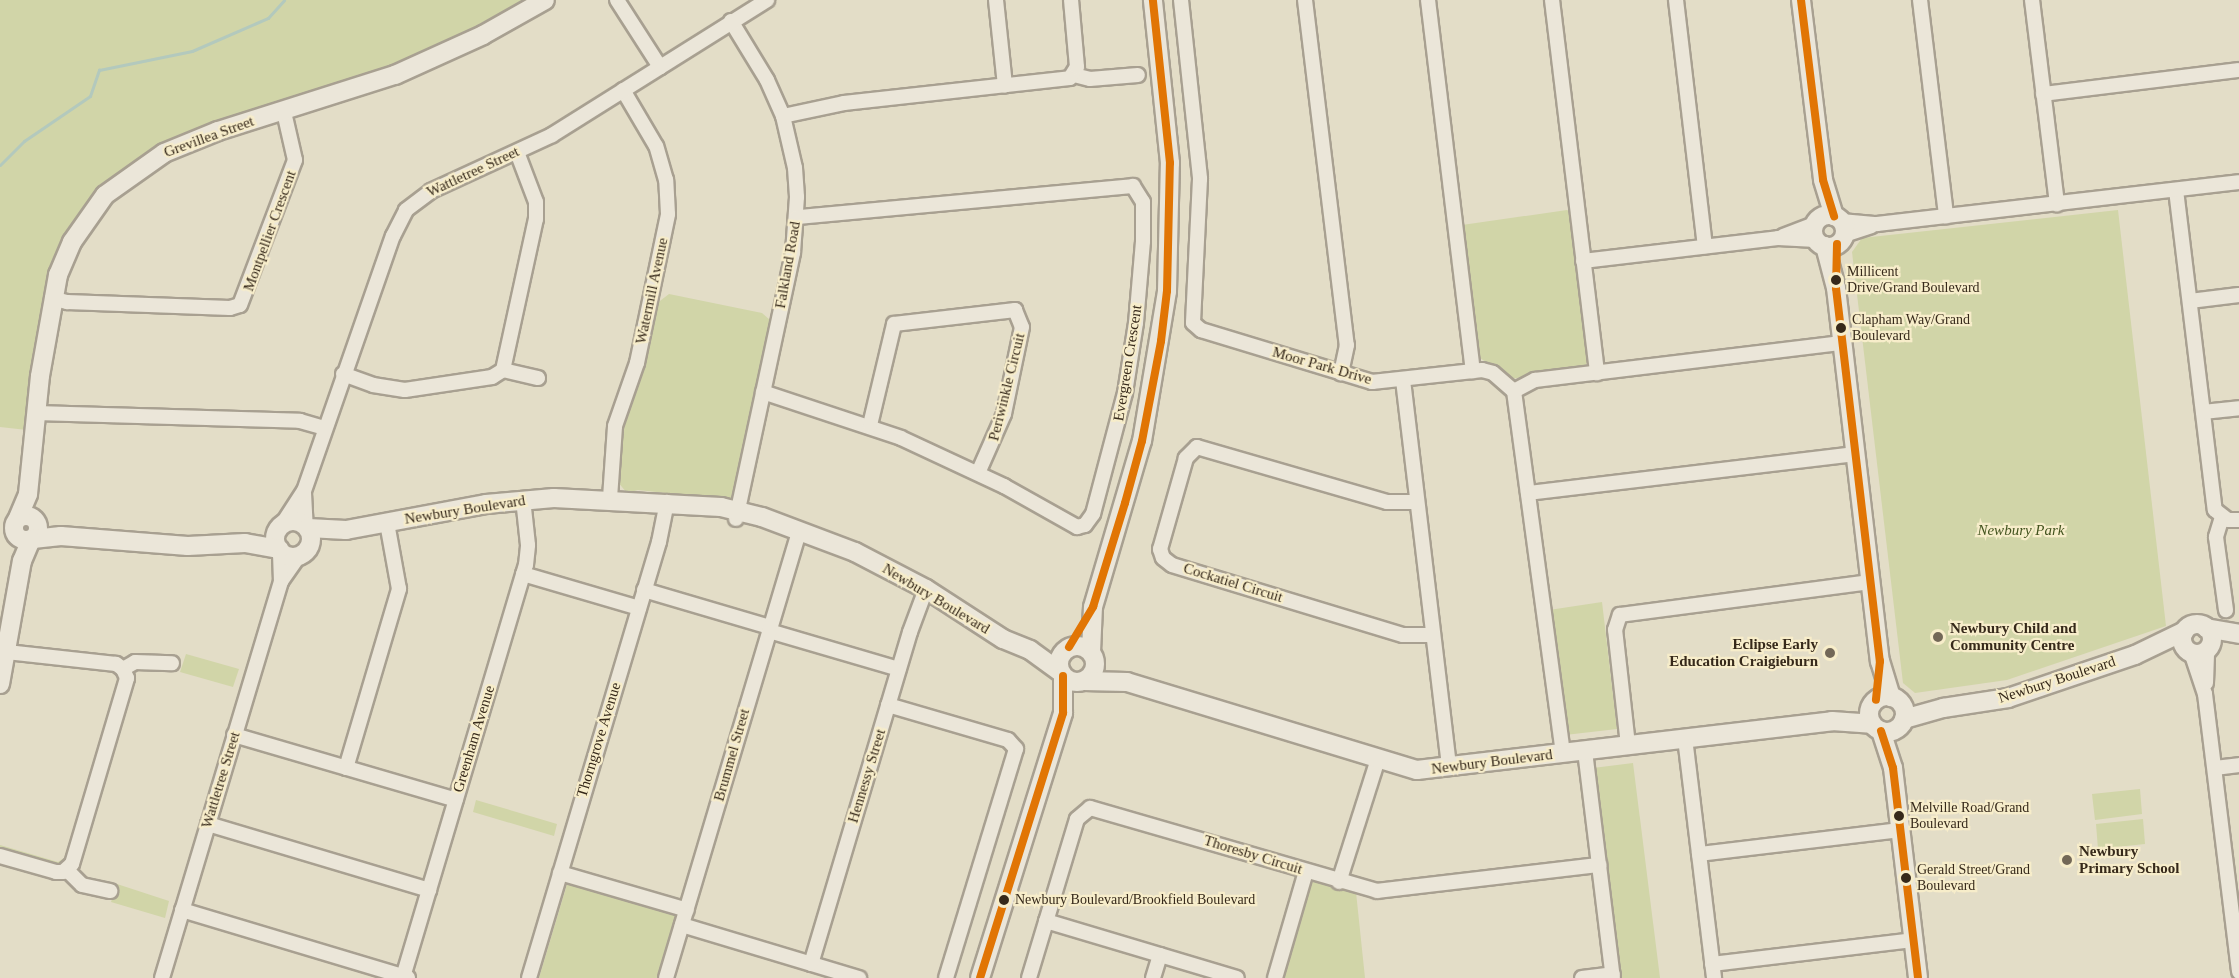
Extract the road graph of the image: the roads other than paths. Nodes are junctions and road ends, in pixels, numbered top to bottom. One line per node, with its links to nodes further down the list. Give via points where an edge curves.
1 (545, 0): 23 (street, Grevillea Street, via 483,35 395,75)
2 (617, 0): 16 (street)
3 (766, 0): 15 (street, Wattletree Street)
4 (996, 0): 20 (street)
5 (1071, 0): 18 (street, via 1077,61)
6 (1153, 0): 77 (street, via 1170,163 1167,291 1142,441)
7 (1180, 0): 40 (street, Moor Park Drive, via 1200,179 1193,323 1201,330)
8 (1305, 0): 40 (street, via 1347,345)
9 (1428, 0): 39 (street)
10 (1552, 0): 33 (street)
11 (1676, 0): 32 (street)
12 (1801, 0): 31 (street)
13 (1920, 0): 29 (street)
14 (2032, 0): 22 (street)
15 (731, 21): 16 (street, Wattletree Street); 24 (street, Falkland Road, via 767,80)
16 (660, 66): 21 (street, Wattletree Street)
17 (2239, 70): 22 (street)
18 (1074, 75): 19 (street); 20 (street)
19 (1138, 75)
20 (1005, 86): 24 (street, via 844,103)
21 (623, 90): 25 (street, Wattletree Street); 56 (street, Watermill Avenue, via 656,146 666,180 668,214 637,363 615,426)
22 (2043, 94): 28 (street)
23 (284, 112): 35 (street, Grevillea Street, via 185,143 126,176 83,223 64,258); 35 (street, Montpellier Crescent, via 295,160 240,305 230,308 67,302)
24 (783, 116): 30 (street, Falkland Road, via 795,168)
25 (517, 152): 38 (street, via 534,195 536,219); 42 (street, Wattletree Street, via 431,191 406,210)
26 (2239, 182): 27 (street)
27 (2176, 190): 28 (street); 36 (street)
28 (2057, 204): 29 (street)
29 (1946, 216): 31 (street)
30 (796, 217): 46 (street, Falkland Road, via 793,254); 53 (street, Evergreen Crescent, via 1128,184 1140,191 1143,241 1131,359 1117,429 1090,521 1082,527 1072,526)
31 (1829, 231): 32 (street); 37 (street)
32 (1705, 246): 33 (street)
33 (1584, 261): 41 (street)
34 (2239, 295): 36 (street)
35 (52, 298): 49 (street, Grevillea Street)
36 (2190, 301): 48 (street)
37 (1842, 343): 41 (street); 52 (street)
38 (503, 370): 42 (street, via 492,377 405,390 373,386); 43 (street)
39 (1473, 371): 44 (street, Moor Park Drive); 45 (street, Moor Park Drive, via 1493,373)
40 (1341, 373): 44 (street, Moor Park Drive, via 1372,382)
41 (1597, 373): 45 (street, via 1536,380)
42 (343, 374): 51 (street, Wattletree Street)
43 (538, 378)
44 (1403, 380): 59 (street)
45 (1514, 391): 55 (street)
46 (763, 392): 50 (street, Evergreen Crescent); 60 (street, Falkland Road)
47 (2239, 408): 48 (street)
48 (2203, 412): 61 (street, via 2214,502)
49 (36, 413): 51 (street, via 300,421); 65 (street, Grevillea Street, via 28,494)
50 (870, 425): 53 (street, Evergreen Crescent); 53 (street, Periwinkle Circuit, via 894,324 1015,310 1022,327 1004,414)
51 (324, 428): 54 (street, Wattletree Street)
52 (1855, 454): 55 (street); 74 (street)
53 (978, 473)
54 (304, 491): 64 (street, Wattletree Street); 66 (street, Wattletree Street)
55 (1528, 493): 105 (street)
56 (610, 498): 57 (street, Newbury Boulevard); 58 (street, Newbury Boulevard)
57 (524, 500): 63 (street, Newbury Boulevard); 72 (street, Greenham Avenue, via 528,545)
58 (667, 502): 60 (street, Newbury Boulevard); 76 (street, Thorngrove Avenue)
59 (1417, 502): 83 (street); 83 (street, Cockatiel Circuit, via 1387,502 1197,447 1186,458 1160,549 1162,558 1172,565 1403,635)
60 (737, 515): 68 (street, Newbury Boulevard)
61 (2222, 517): 62 (street); 79 (street, via 2216,537)
62 (2239, 520)
63 (387, 523): 67 (street, Newbury Boulevard); 109 (street, via 399,589)
64 (280, 526): 66 (street, via 295,520); 69 (street); 70 (street)
65 (20, 527): 69 (street, via 116,543); 88 (street, via 22,561)
66 (307, 527): 67 (street, Newbury Boulevard); 71 (street, via 311,539)
67 (346, 530): 71 (street, Newbury Boulevard)
68 (799, 532): 75 (street, Newbury Boulevard, via 855,552); 81 (street, Brummel Street)
69 (245, 543): 70 (street)
70 (279, 550): 71 (street); 73 (street, Wattletree Street)
71 (303, 553): 73 (street, Wattletree Street)
72 (523, 574): 78 (street); 111 (street, Greenham Avenue)
73 (281, 582): 101 (street, Wattletree Street)
74 (1871, 582): 100 (street); 103 (street, via 1620,615 1615,630)
75 (926, 589): 86 (street, Newbury Boulevard, via 1004,639); 93 (street, Hennessy Street)
76 (644, 590): 78 (street, Thorngrove Avenue); 81 (street)
77 (1093, 607): 85 (street); 89 (street)
78 (639, 608): 119 (street, Thorngrove Avenue)
79 (2226, 610)
80 (2206, 628): 82 (street, via 2195,625); 84 (street, Newbury Boulevard); 87 (street, via 2211,636)
81 (770, 629): 93 (street); 125 (street, Brummel Street)
82 (2185, 631): 87 (street, via 2182,640); 90 (street, Newbury Boulevard)
83 (1433, 635): 108 (street)
84 (2239, 635): 87 (street, Newbury Boulevard)
85 (1067, 649): 86 (street, Newbury Boulevard); 89 (street, via 1081,646); 94 (street, via 1058,661)
86 (1030, 650): 94 (street, Newbury Boulevard)
87 (2199, 650): 90 (street, Newbury Boulevard); 110 (street)
88 (7, 652): 92 (street, via 116,664); 97 (street)
89 (1092, 654): 95 (street, via 1095,668); 96 (street, Newbury Boulevard)
90 (2135, 655): 100 (street, Newbury Boulevard, via 2008,698)
91 (172, 663): 92 (street, via 135,662)
92 (123, 669): 117 (street, via 127,678 125,692 75,857)
93 (899, 669): 98 (street, Hennessy Street)
94 (1061, 674): 95 (street); 99 (street)
95 (1083, 682): 96 (street, Newbury Boulevard); 99 (street)
96 (1127, 682): 106 (street, Newbury Boulevard)
97 (0, 684)
98 (888, 705): 130 (street, Hennessy Street); 139 (street, via 1015,745 1016,753)
99 (1063, 713): 140 (street)
100 (1886, 714): 102 (street, Newbury Boulevard); 113 (street)
101 (234, 735): 109 (street); 112 (street, Wattletree Street)
102 (1685, 738): 103 (street, Newbury Boulevard); 114 (street)
103 (1628, 746): 104 (street, Newbury Boulevard)
104 (1585, 751): 105 (street, Newbury Boulevard); 116 (street)
105 (1563, 753): 108 (street, Newbury Boulevard)
106 (1378, 759): 108 (street, Newbury Boulevard, via 1418,770); 120 (street)
107 (2239, 765): 110 (street)
108 (1449, 766)
109 (346, 768): 111 (street)
110 (2215, 768): 121 (street)
111 (456, 800): 122 (street, Greenham Avenue)
112 (208, 824): 122 (street); 124 (street, Wattletree Street)
113 (1900, 830): 114 (street); 128 (street)
114 (1699, 854): 131 (street)
115 (0, 856): 117 (street, via 56,872)
116 (1599, 865): 120 (street, Thoresby Circuit, via 1383,891); 133 (street)
117 (67, 870): 123 (street, via 82,885)
118 (1306, 871): 120 (street, Thoresby Circuit); 126 (street, Thoresby Circuit, via 1090,808 1077,819); 144 (street)
119 (560, 873): 125 (street); 136 (street, Thorngrove Avenue)
120 (1339, 882)
121 (2234, 889): 132 (street)
122 (429, 890): 134 (street, Greenham Avenue)
123 (110, 891)
124 (182, 910): 134 (street); 135 (street, Wattletree Street)
125 (687, 910): 127 (street, Brummel Street)
126 (1046, 921): 129 (street); 141 (street, Thoresby Circuit)
127 (682, 925): 130 (street); 137 (street, Brummel Street)
128 (1913, 940): 131 (street); 146 (street)
129 (1160, 955): 142 (street); 143 (street)
130 (811, 964): 138 (street)
131 (1713, 971)
132 (2239, 972)
133 (1613, 976): 145 (street)
134 (406, 977)
135 (162, 978)
136 (529, 978)
137 (666, 978)
138 (859, 978)
139 (946, 978)
140 (980, 978)
141 (1029, 978)
142 (1153, 978)
143 (1237, 978)
144 (1275, 978)
145 (1582, 978)
146 (1918, 978)

